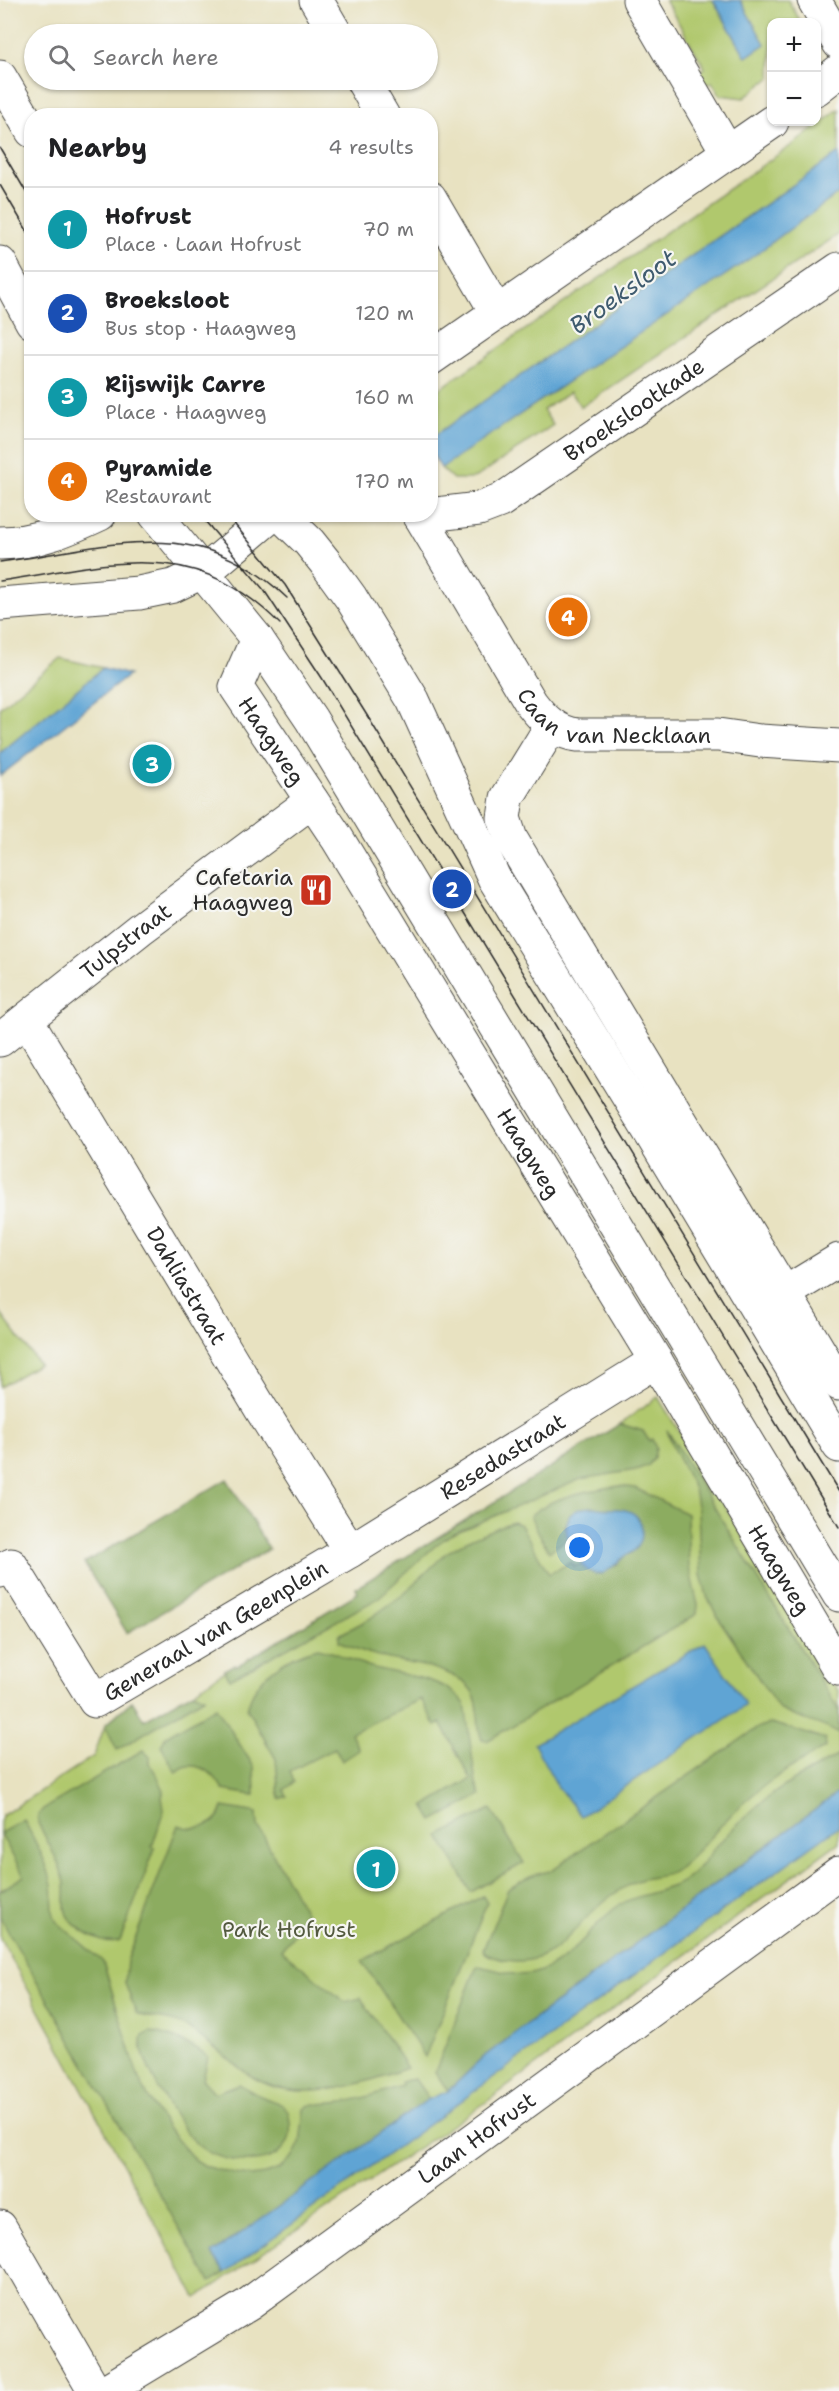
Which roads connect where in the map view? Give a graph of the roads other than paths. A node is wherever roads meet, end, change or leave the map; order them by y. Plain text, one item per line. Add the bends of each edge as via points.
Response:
1 (316, 0) edge
2 (639, 0) edge
3 (814, 0) edge
4 (330, 24) edge
5 (839, 43) edge
6 (839, 71) edge
7 (0, 77) edge
8 (821, 85) edge
9 (368, 90) edge
10 (378, 108) edge
11 (24, 118) edge
12 (767, 126) edge
13 (728, 153) junction
14 (438, 212) edge
15 (0, 263) edge
16 (839, 269) edge
17 (24, 307) edge
18 (497, 313) junction
19 (438, 354) edge
20 (438, 514) edge
21 (83, 522) edge
22 (161, 522) edge
23 (264, 522) edge
24 (288, 522) edge
25 (424, 522) edge
26 (0, 543) edge
27 (203, 573) junction
28 (0, 604) edge
29 (257, 639) junction
30 (552, 725) junction
31 (839, 746) edge
32 (312, 801) junction
33 (27, 1020) junction
34 (0, 1040) edge
35 (839, 1260) edge
36 (785, 1293) junction
37 (656, 1361) junction
38 (839, 1384) edge
39 (839, 1446) edge
40 (350, 1551) junction
41 (6, 1568) edge
42 (839, 1595) edge
43 (839, 1669) edge
44 (839, 1873) edge
45 (0, 2227) edge
46 (95, 2391) edge
47 (105, 2391) edge

1 - 4 street
2 - 13 street
3 - 5 street
6 - 8 street
7 - 11 street
9 - 10 street
12 - 13 street
13 - 18 street
14 - 18 street
15 - 17 street
16 - 20 street, Broekslootkade via 495,503
18 - 19 street
21 - 26 street via 63,531
22 - 27 street, Haagweg
23 - 27 street
24 - 39 street via 326,562 413,699 494,878
25 - 30 street, Caan van Necklaan via 522,688
27 - 28 street via 149,592
27 - 29 street, Haagweg
29 - 32 street, Haagweg via 236,687
29 - 42 street, Haagweg via 323,739
30 - 31 street, Caan van Necklaan via 578,735 718,735
30 - 36 street via 507,798 507,831
32 - 33 street, Tulpstraat via 140,929
32 - 37 street, Haagweg
33 - 34 street, Tulpstraat
33 - 40 street, Dahliastraat
35 - 36 street
36 - 38 street
37 - 40 street, Resedastraat
37 - 43 street, Haagweg
40 - 41 street, Generaal van Geenplein via 95,1701
44 - 47 street, Laan Hofrust via 249,2304
45 - 46 street

